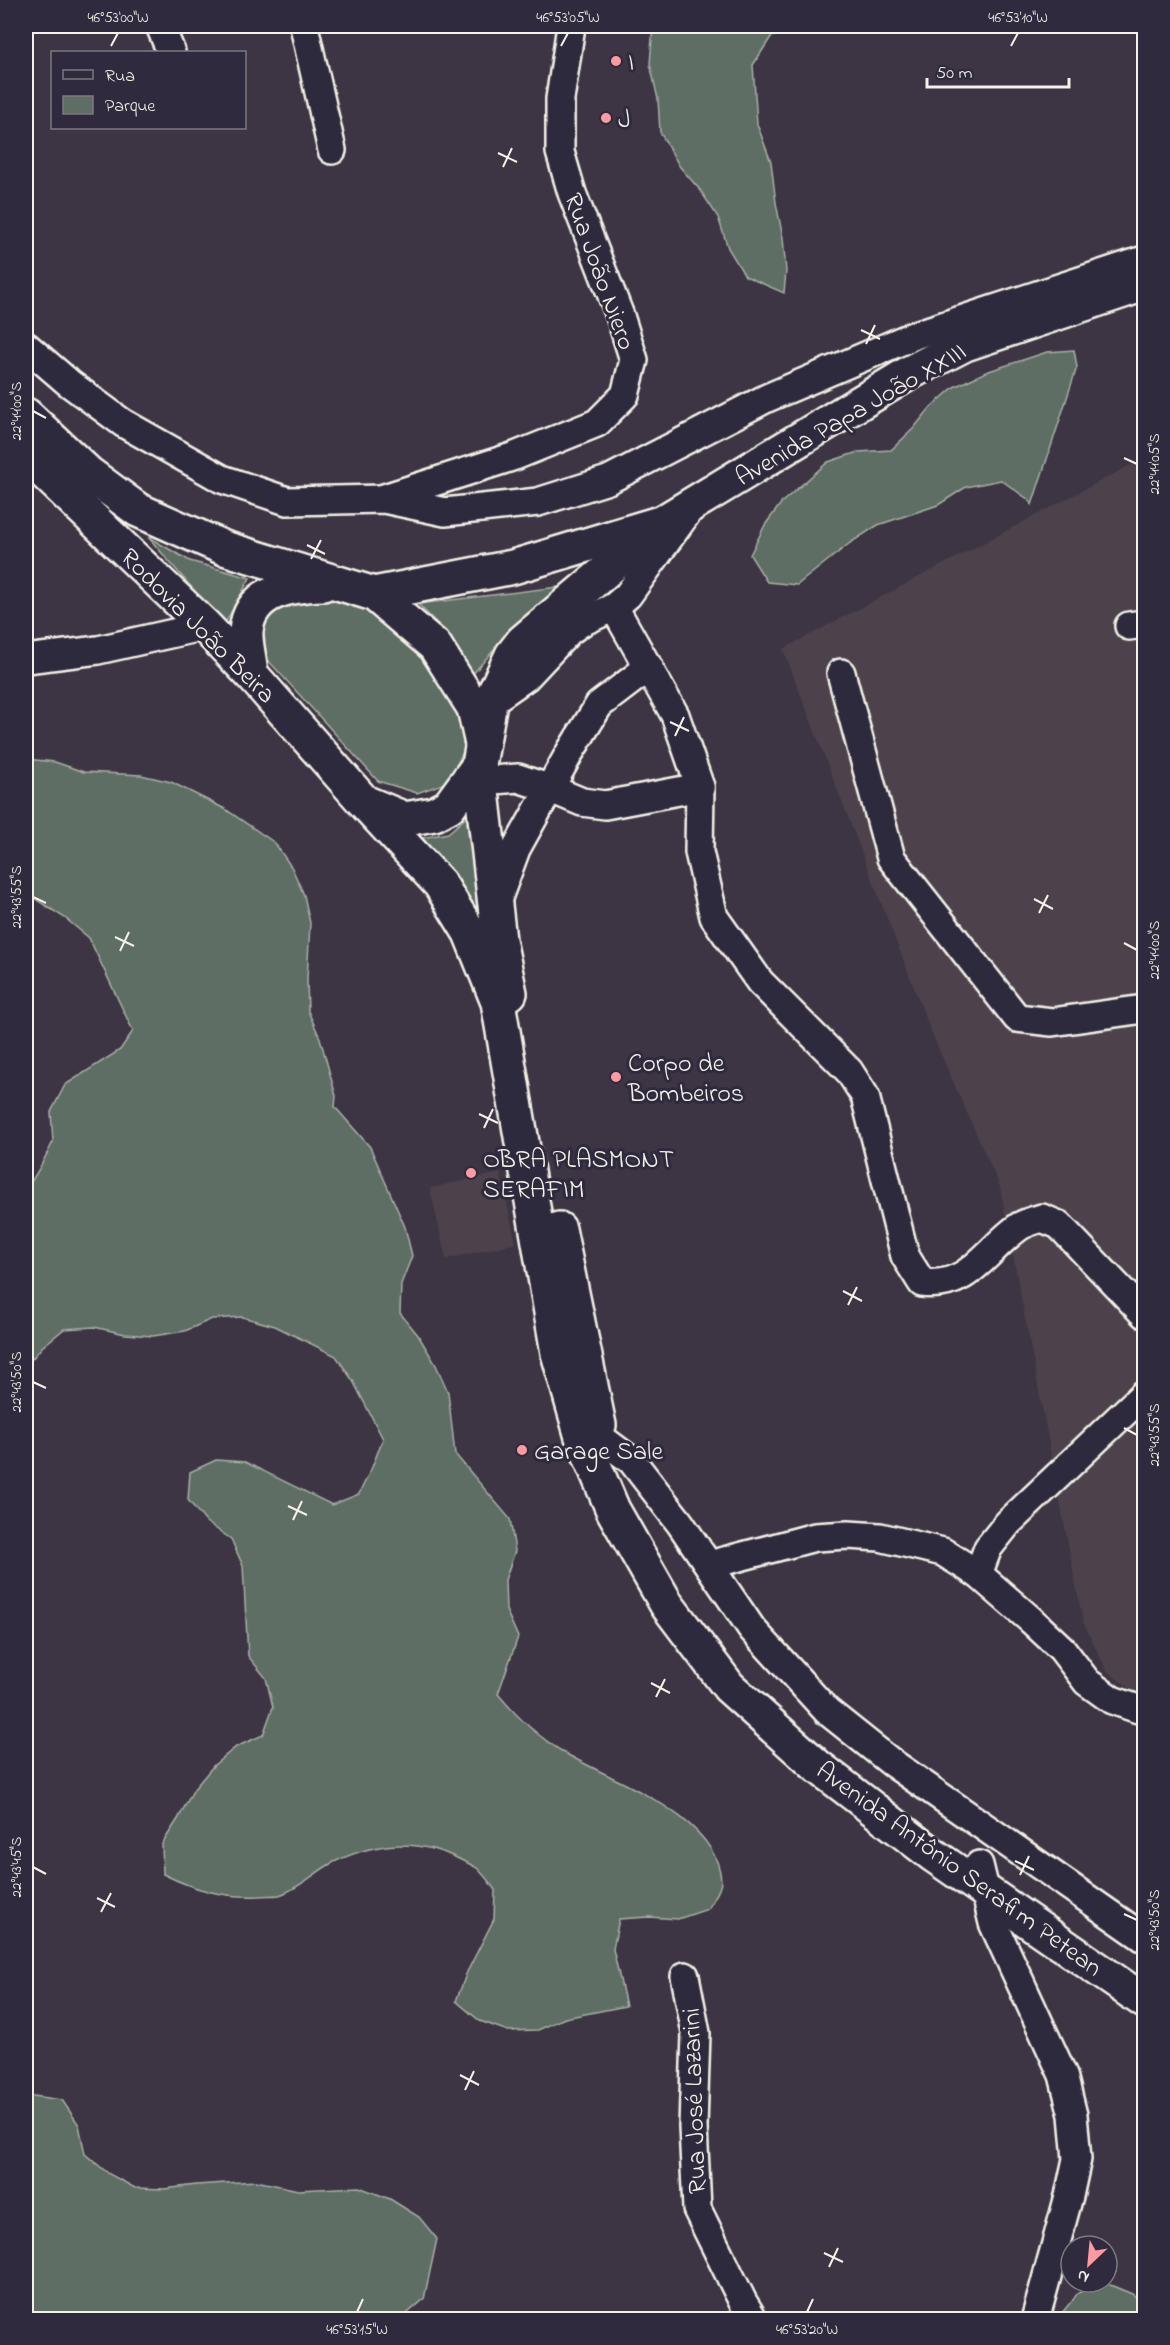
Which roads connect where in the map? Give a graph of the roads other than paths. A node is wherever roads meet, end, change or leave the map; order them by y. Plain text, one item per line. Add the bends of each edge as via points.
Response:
1 (160, 26) edge
2 (304, 26) edge
3 (571, 26) edge
4 (171, 51) edge
5 (332, 150) dead end
6 (1144, 260) edge
7 (1144, 284) edge
8 (26, 346) edge
9 (26, 415) edge
10 (26, 455) edge
11 (384, 499) junction
12 (692, 506) junction
13 (663, 522) junction
14 (340, 584) junction
15 (374, 594) junction
16 (614, 607) junction
17 (205, 626) junction
18 (26, 659) edge
19 (649, 667) junction
20 (841, 673) dead end
21 (251, 674) junction
22 (490, 702) junction
23 (481, 763) junction
24 (700, 787) junction
25 (550, 789) junction
26 (364, 802) junction
27 (495, 907) junction
28 (500, 940) joint
29 (1144, 1009) edge
30 (1144, 1314) edge
31 (1144, 1394) edge
32 (602, 1438) junction
33 (709, 1566) junction
34 (978, 1574) junction
35 (1141, 1708) edge
36 (981, 1877) junction
37 (1028, 1921) junction
38 (1144, 1938) edge
39 (1010, 1959) junction
40 (686, 1976) dead end
41 (1144, 1978) edge
42 (1144, 2001) edge
43 (754, 2319) edge
44 (1035, 2319) edge

1 - 4 street
2 - 5 street
3 - 11 street, Rua João Niero via 560,99 561,152 572,193 634,360 625,395 597,423 515,456
6 - 11 street via 915,335 767,398 608,480 537,502 445,512
7 - 12 main road, Avenida Papa João XXIII via 965,344
8 - 11 street via 123,423 222,479 288,501
9 - 14 main road, Rodovia João Beira via 88,473 138,510 224,548
10 - 17 main road, Rodovia João Beira
12 - 13 main road, Avenida Papa João XXIII
12 - 16 street via 628,595
13 - 15 main road, Avenida Papa João XXIII via 513,567
13 - 22 main road, Avenida Papa João XXIII via 522,641
14 - 15 main road, Rodovia João Beira
14 - 21 main road via 295,585 268,594 252,612 246,631
15 - 23 main road, Rodovia João Beira via 435,646 474,708
16 - 19 street
16 - 22 street via 568,631 526,677
17 - 18 street via 98,650
17 - 21 main road, Rodovia João Beira
19 - 24 street via 675,715
19 - 25 street via 599,705
20 - 29 street via 891,858 1017,1018 1052,1022
21 - 26 main road, Rodovia João Beira
22 - 23 main road, Avenida Papa João XXIII
23 - 25 street
23 - 26 main road via 449,806 434,814 405,819
23 - 27 main road, Rodovia João Beira
24 - 25 street via 604,805 582,802
24 - 30 street via 699,852 714,917 760,982 849,1071 865,1096 905,1257 922,1283 938,1285 963,1276 1020,1227 1042,1218 1059,1225
25 - 27 street via 516,849
26 - 36 main road, Avenida Antônio Serafim Petean via 440,884 470,933 498,1002 558,1353 582,1437 613,1510 668,1605 729,1687 873,1811 933,1856
27 - 28 main road, Rodovia João Beira
28 - 32 main road, Avenida Antônio Serafim Petean
31 - 34 street via 1008,1523 988,1548
32 - 33 street, Avenida Antônio Serafim Petean via 632,1461
32 - 36 main road, Avenida Antônio Serafim Petean via 656,1550 742,1669 809,1739
33 - 34 street via 815,1537 848,1534 880,1537 943,1552
33 - 38 street, Avenida Antônio Serafim Petean via 752,1629 827,1712 891,1762
34 - 35 street via 1062,1649 1087,1682 1112,1700
36 - 37 main road, Avenida Antônio Serafim Petean
36 - 39 street via 993,1923
36 - 41 main road, Avenida Antônio Serafim Petean
37 - 39 street via 1014,1931
37 - 42 main road, Avenida Antônio Serafim Petean
39 - 44 street via 1063,2075 1073,2115 1077,2159
40 - 43 street, Rua José Lazarini via 696,2033 693,2127 697,2209

